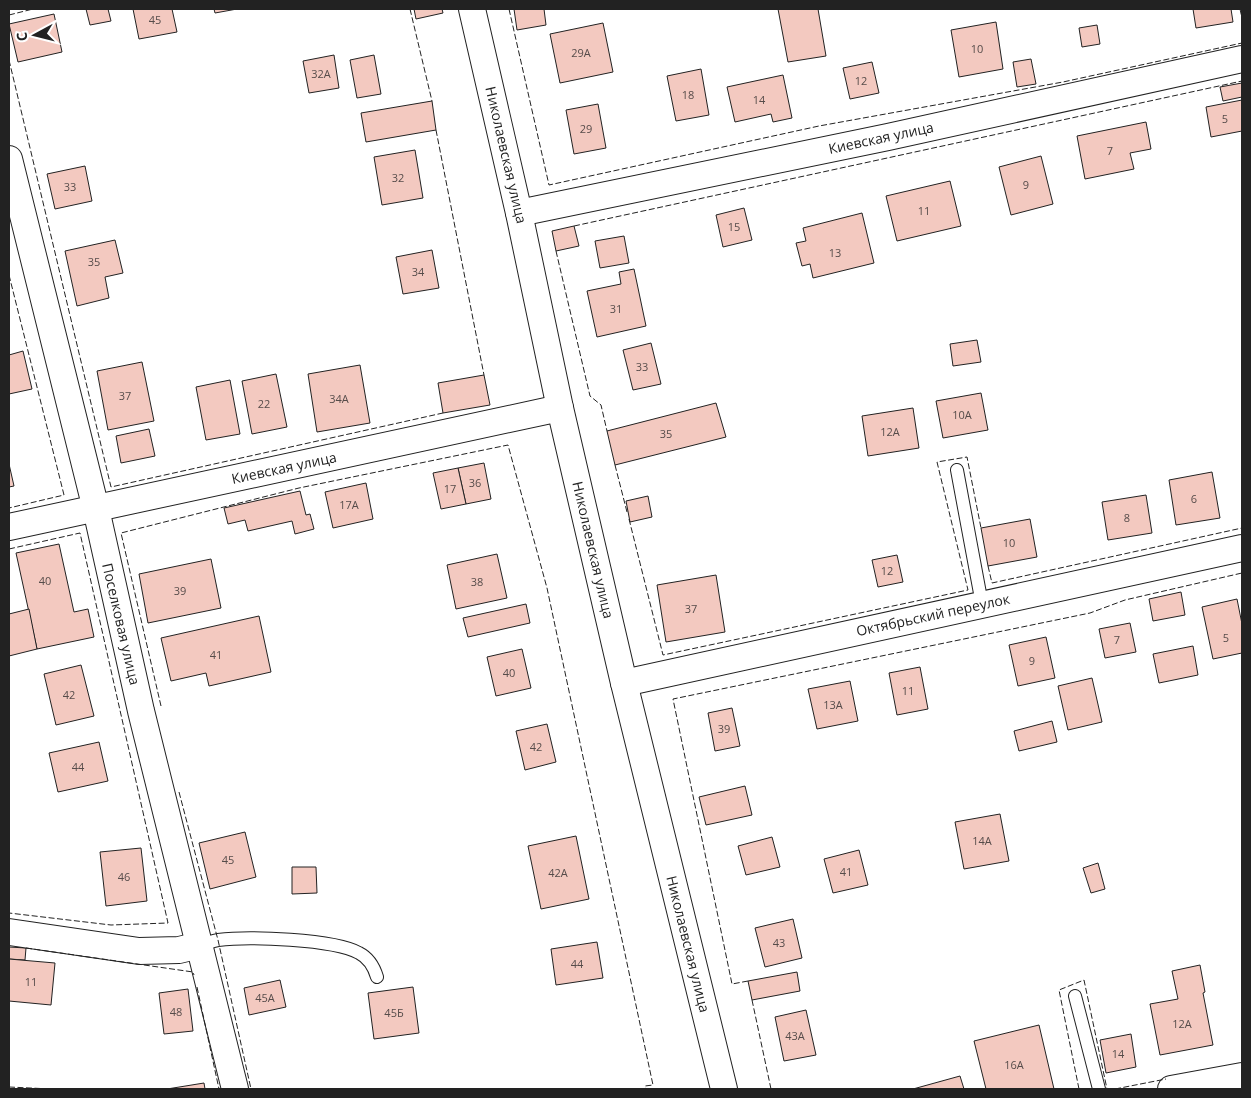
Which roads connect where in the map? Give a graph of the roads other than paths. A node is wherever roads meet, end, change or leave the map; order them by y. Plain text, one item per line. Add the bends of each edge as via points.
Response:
1 (472, 9) edge
2 (1242, 59) edge
3 (9, 159) edge
4 (520, 214) junction
5 (560, 408) junction
6 (957, 470) dead end
7 (96, 509) junction
8 (9, 527) edge
9 (1242, 548) edge
10 (982, 604) junction
11 (624, 682) junction
12 (9, 932) edge
13 (200, 945) junction
14 (377, 977) dead end
15 (1075, 996) dead end
16 (1242, 1076) edge
17 (235, 1089) edge
18 (724, 1089) edge
19 (1100, 1089) edge
20 (1171, 1089) edge

1 - 4 street, Николаевская улица
2 - 4 street, Киевская улица
3 - 7 street, Поселковая улица
4 - 5 street, Николаевская улица
5 - 7 street, Киевская улица
5 - 11 street, Николаевская улица
6 - 10 lane
7 - 8 street, Киевская улица
7 - 13 street, Поселковая улица via 140,711
9 - 10 street, Октябрьский переулок
10 - 11 street, Октябрьский переулок
11 - 18 street, Николаевская улица
12 - 13 street via 139,951 180,950
13 - 14 lane via 218,940 286,939 337,946 359,952 370,961
13 - 17 street, Поселковая улица
15 - 19 lane
16 - 20 street

